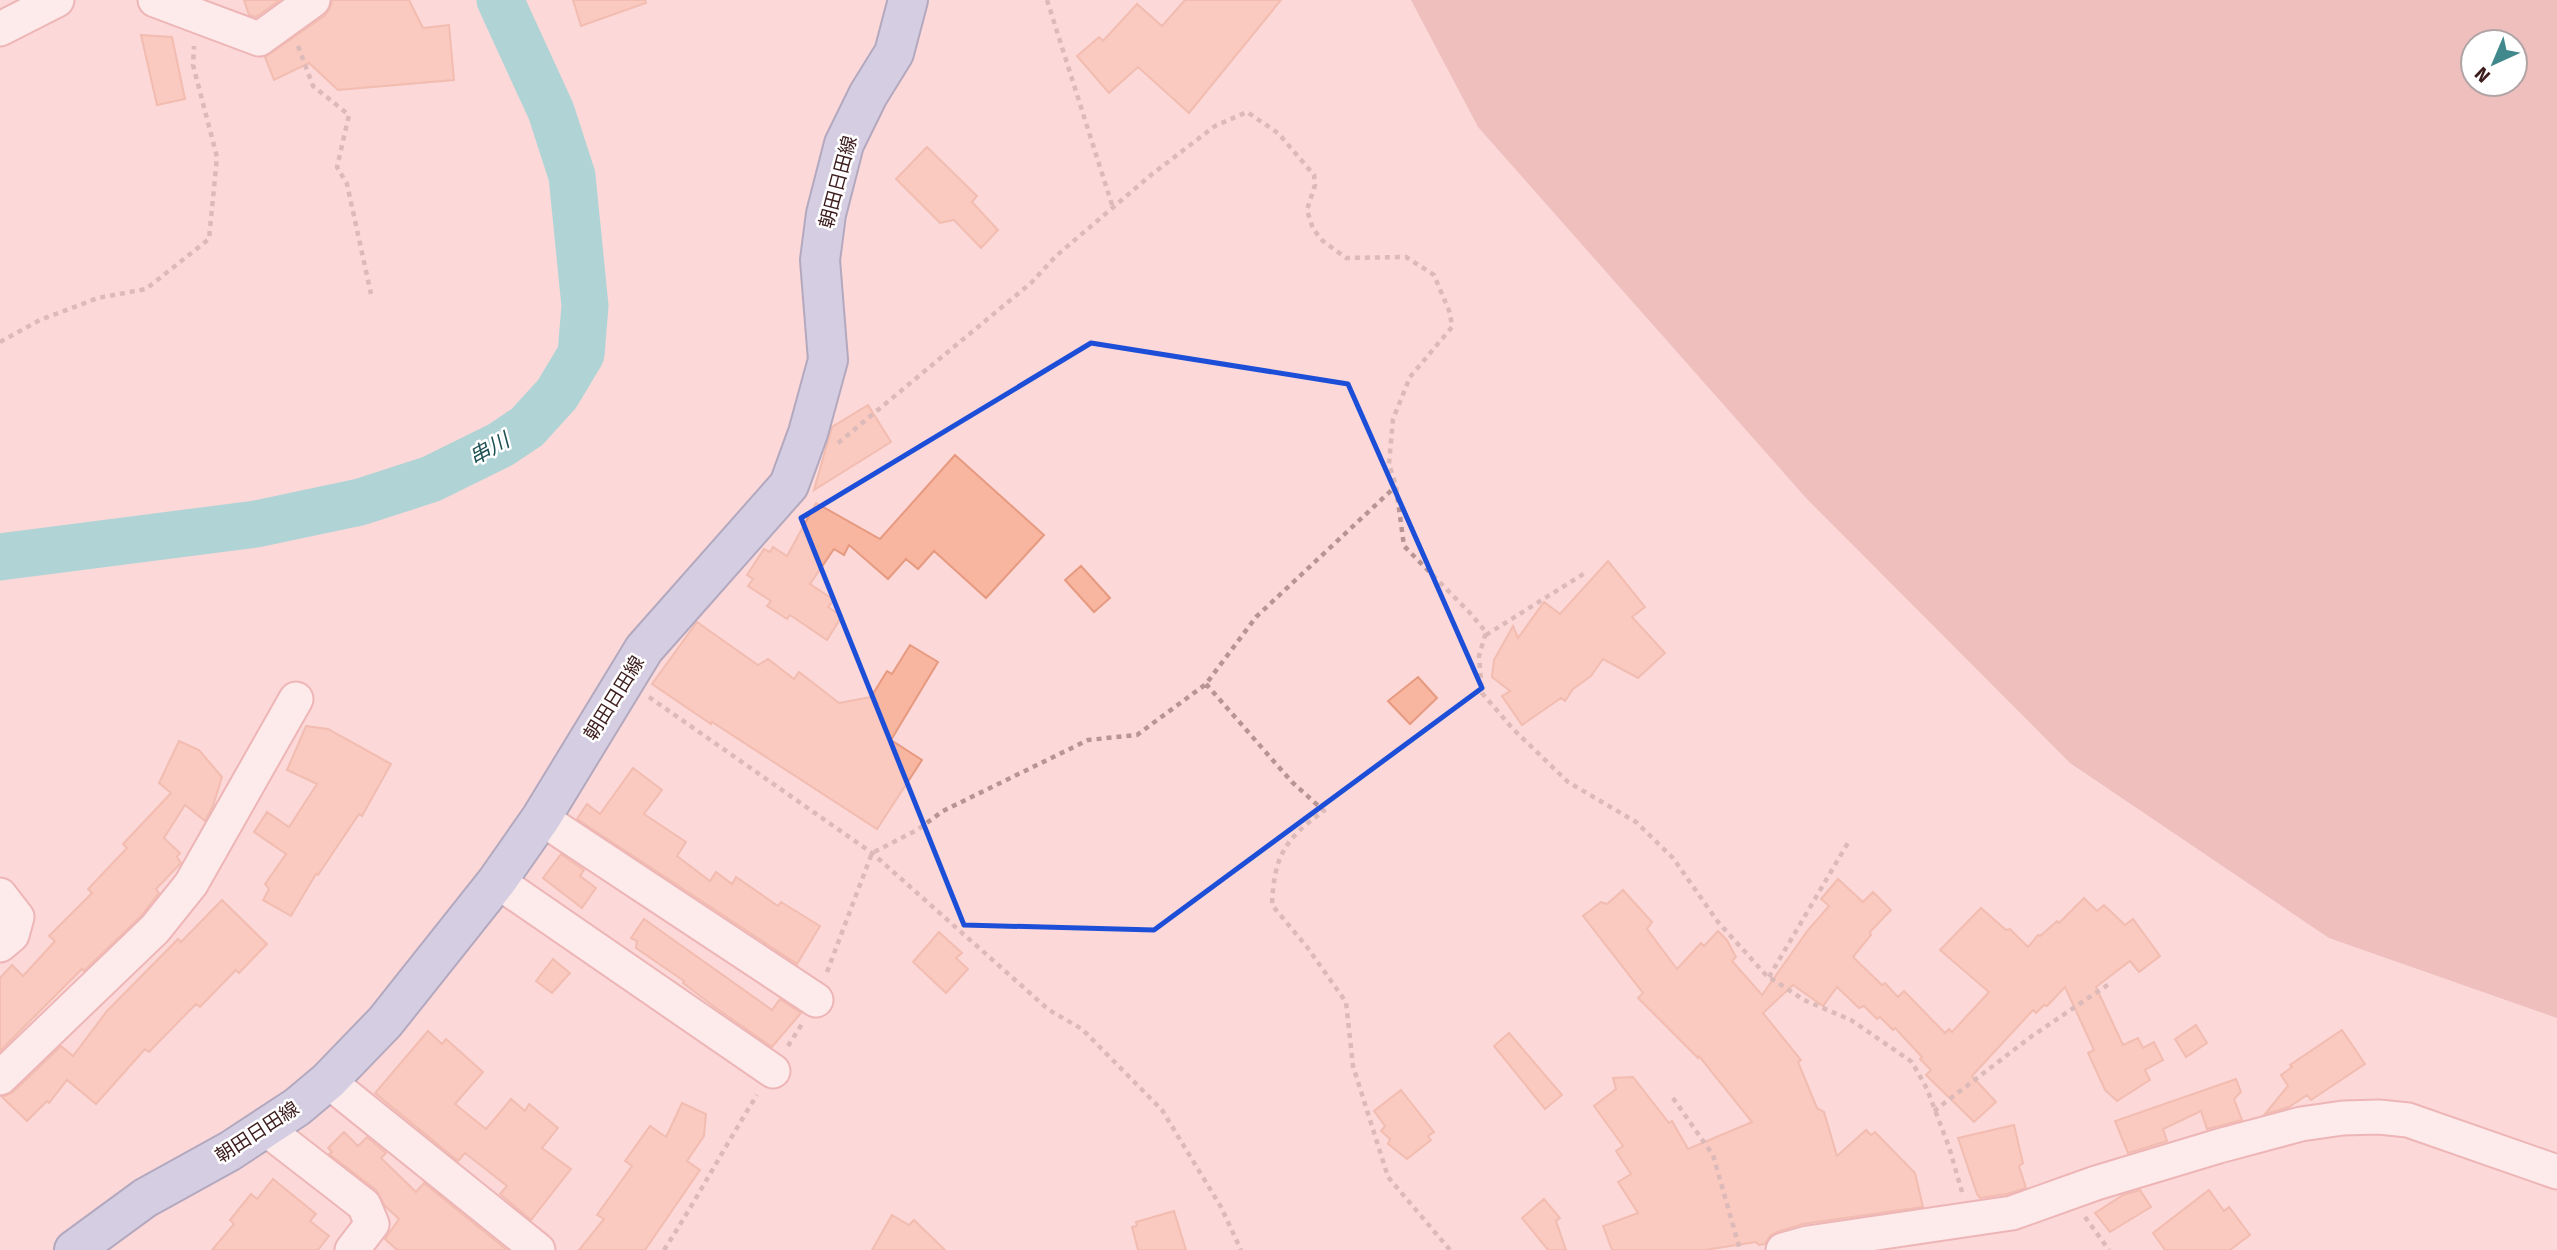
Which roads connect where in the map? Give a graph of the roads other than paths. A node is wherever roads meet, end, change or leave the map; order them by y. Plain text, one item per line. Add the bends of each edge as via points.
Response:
1 (12, 0) edge
2 (57, 0) edge
3 (155, 0) edge
4 (908, 0) edge
5 (301, 9) edge
6 (0, 29) edge
7 (296, 699) dead end
8 (541, 818) junction
9 (497, 881) junction
10 (0, 895) edge
11 (0, 945) edge
12 (816, 1000) dead end
13 (773, 1071) dead end
14 (0, 1078) edge
15 (328, 1081) junction
16 (266, 1129) junction
17 (2557, 1172) edge
18 (74, 1250) edge
19 (352, 1250) edge
20 (538, 1250) edge
21 (1783, 1250) edge

1 - 6 street
2 - 6 street
3 - 5 street via 259,39
4 - 8 main road, 朝田日田線 via 894,53 844,144 826,214 820,260 828,360 789,485 644,649
7 - 14 street via 191,884 155,929
8 - 9 main road, 朝田日田線
8 - 12 street
9 - 13 street
9 - 15 main road, 朝田日田線 via 385,1021
10 - 11 street via 17,917 12,935
15 - 16 main road, 朝田日田線
15 - 20 street
16 - 18 main road, 朝田日田線 via 145,1198
16 - 19 street via 364,1205 372,1224
17 - 21 street via 2408,1120 2343,1118 2219,1146 2012,1213

